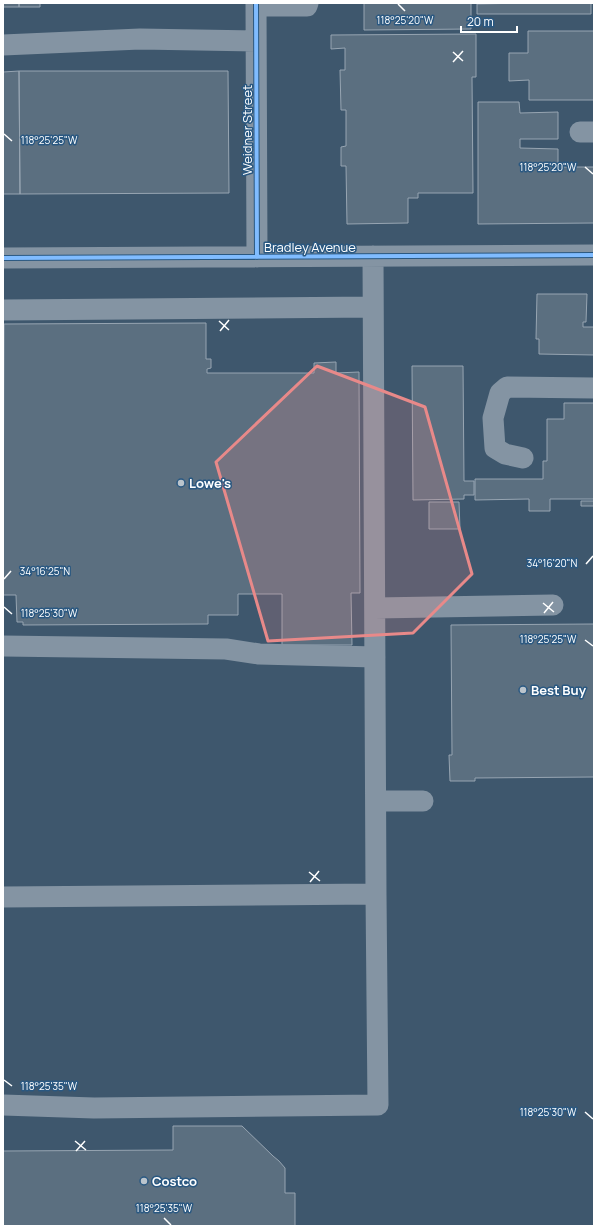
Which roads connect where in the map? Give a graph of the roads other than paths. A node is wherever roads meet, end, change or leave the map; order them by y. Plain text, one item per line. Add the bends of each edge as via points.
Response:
1 (308, 3) edge
2 (256, 5) edge
3 (256, 42) junction
4 (3, 45) edge
5 (373, 256) junction
6 (594, 256) edge
7 (257, 257) junction
8 (3, 258) edge
9 (373, 307) junction
10 (3, 310) edge
11 (594, 388) edge
12 (523, 458) dead end
13 (553, 604) dead end
14 (375, 608) junction
15 (3, 646) edge
16 (375, 657) junction
17 (376, 801) junction
18 (423, 801) dead end
19 (376, 894) junction
20 (3, 897) edge
21 (3, 1105) edge

1 - 2 street via 308,6
2 - 3 street, Weidner Street
3 - 4 street via 140,39
3 - 7 street, Weidner Street
5 - 6 street, Bradley Avenue
5 - 7 street, Bradley Avenue
5 - 9 street
7 - 8 street, Bradley Avenue
9 - 10 street
9 - 14 street
11 - 12 street via 507,387 500,393 493,418 495,448 505,454
13 - 14 street
14 - 16 street
15 - 16 street via 226,649 259,654
16 - 17 street
17 - 18 street
17 - 19 street
19 - 20 street
19 - 21 street via 378,1105 94,1108

